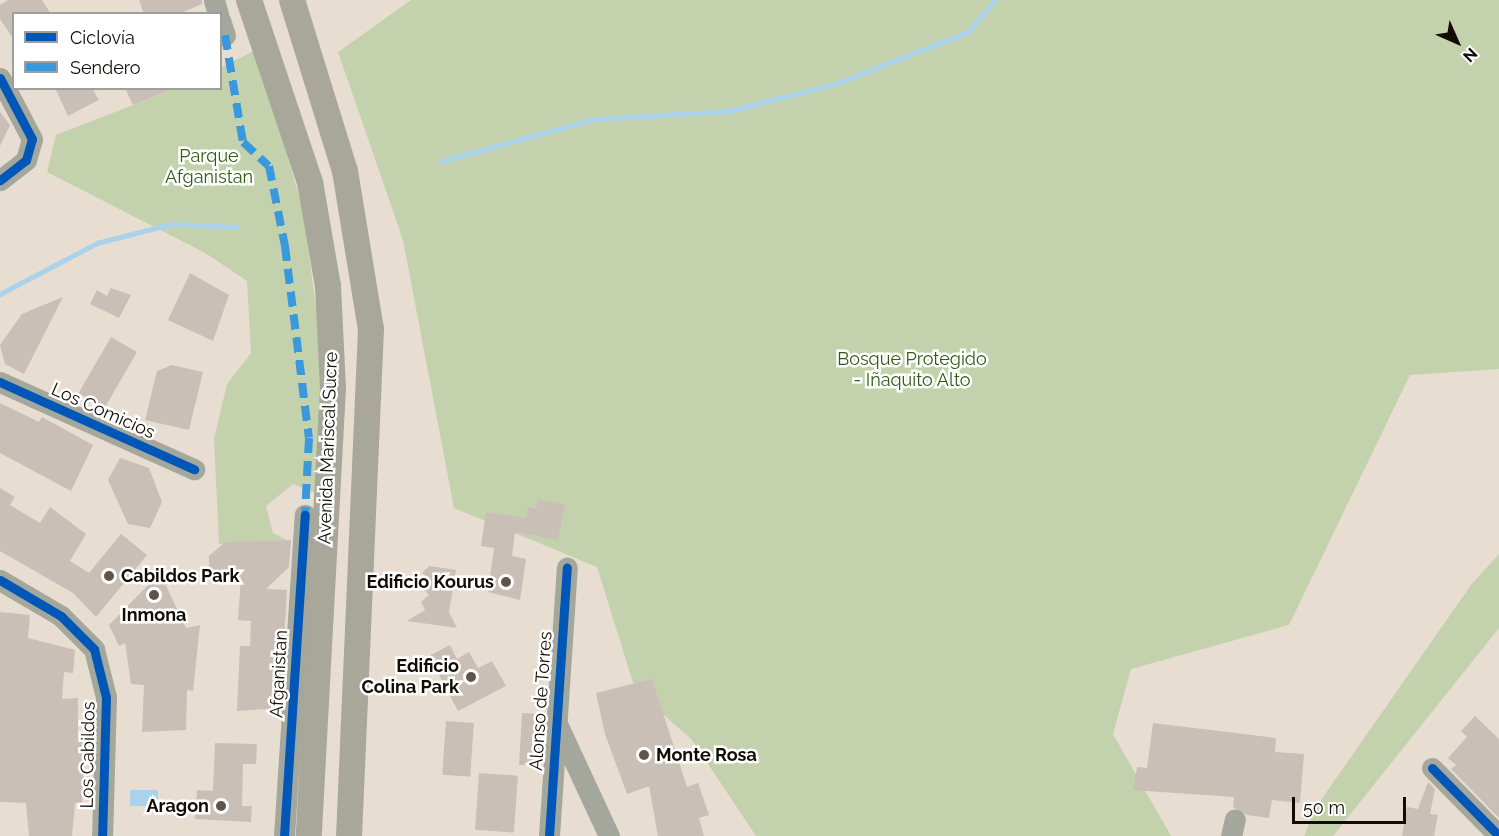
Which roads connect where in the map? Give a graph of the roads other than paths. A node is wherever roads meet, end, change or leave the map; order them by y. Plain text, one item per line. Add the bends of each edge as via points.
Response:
1 (249, 0) edge
2 (292, 0) edge
3 (0, 78) edge
4 (0, 180) edge
5 (0, 382) edge
6 (194, 469) dead end
7 (305, 515) dead end
8 (567, 568) dead end
9 (0, 580) edge
10 (556, 722) junction
11 (1432, 768) dead end
12 (102, 836) edge
13 (284, 836) edge
14 (309, 836) edge
15 (349, 836) edge
16 (549, 836) edge
17 (609, 836) edge
18 (1499, 836) edge

1 - 14 main road, Avenida Mariscal Sucre via 310,182 328,286 333,388
2 - 15 main road via 345,171 371,329
3 - 4 street via 32,139 26,160
5 - 6 street, Los Comicios
7 - 13 street, Afganistan
8 - 10 street, Alonso de Torres
9 - 12 street, Los Cabildos via 61,616 94,649 106,697
10 - 16 street, Alonso de Torres
10 - 17 street
11 - 18 street

